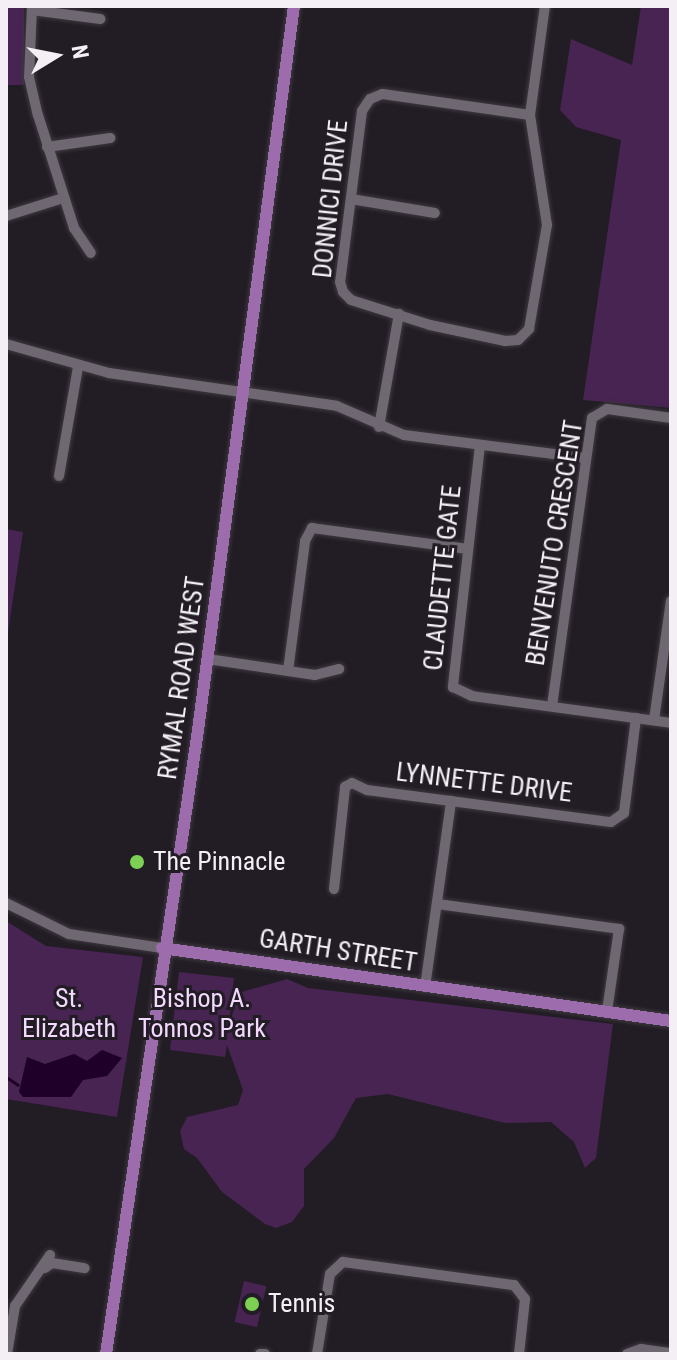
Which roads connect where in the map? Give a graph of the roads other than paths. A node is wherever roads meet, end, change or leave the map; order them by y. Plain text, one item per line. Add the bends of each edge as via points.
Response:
1 (294, 6) edge
2 (545, 6) edge
3 (32, 8) edge
4 (100, 19) dead end
5 (530, 115) junction
6 (110, 138) dead end
7 (47, 147) junction
8 (63, 198) junction
9 (351, 199) junction
10 (435, 213) dead end
11 (6, 216) edge
12 (91, 253) dead end
13 (399, 314) junction
14 (6, 344) edge
15 (78, 367) junction
16 (243, 393) junction
17 (671, 418) edge
18 (379, 427) junction
19 (480, 445) junction
20 (586, 458) junction
21 (59, 476) dead end
22 (467, 549) junction
23 (671, 601) edge
24 (208, 659) junction
25 (339, 669) dead end
26 (288, 671) junction
27 (552, 706) junction
28 (636, 718) junction
29 (654, 720) junction
30 (671, 723) edge
31 (451, 801) junction
32 (334, 889) dead end
33 (6, 903) edge
34 (437, 904) junction
35 (162, 948) junction
36 (425, 987) junction
37 (607, 1011) junction
38 (671, 1021) edge
39 (50, 1255) dead end
40 (85, 1268) dead end
41 (44, 1270) junction
42 (6, 1297) edge
43 (17, 1305) junction
44 (671, 1353) edge
45 (7, 1354) edge
46 (106, 1354) edge
47 (317, 1354) edge
48 (519, 1354) edge
49 (627, 1354) edge

1 - 16 main road, RYMAL ROAD WEST
2 - 5 street, DONNICI DRIVE
3 - 4 street
3 - 7 street via 29,77
5 - 9 street, DONNICI DRIVE via 376,95 362,111
5 - 13 street, DONNICI DRIVE via 547,225 529,329 518,340 505,341
6 - 7 street
7 - 8 street
8 - 11 street
8 - 12 street
9 - 10 street
9 - 13 street, DONNICI DRIVE via 343,292 351,300
13 - 18 street
14 - 15 street
15 - 16 street
15 - 21 street
16 - 18 street via 337,406
16 - 24 main road, RYMAL ROAD WEST
17 - 20 street, BENVENUTO CRESCENT via 599,411 592,418
18 - 19 street
19 - 20 street
19 - 22 street, CLAUDETTE GATE
20 - 27 street, BENVENUTO CRESCENT
22 - 26 street via 312,528 305,541
22 - 27 street, CLAUDETTE GATE via 453,687 472,696
23 - 29 street
24 - 26 street
24 - 35 main road, RYMAL ROAD WEST
25 - 26 street via 315,675
27 - 28 street, CLAUDETTE GATE
28 - 29 street, CLAUDETTE GATE
28 - 31 street, LYNNETTE DRIVE via 620,819
29 - 30 street, CLAUDETTE GATE
31 - 32 street, LYNNETTE DRIVE via 367,790 352,783 345,787
31 - 34 street
33 - 35 street, GARTH STREET via 69,934
34 - 36 street
34 - 37 street via 619,929
35 - 36 main road, GARTH STREET
35 - 46 main road, RYMAL ROAD WEST
36 - 37 main road, GARTH STREET
37 - 38 main road, GARTH STREET
39 - 41 street
40 - 41 street via 52,1263
41 - 43 street
42 - 43 street
43 - 45 street
44 - 49 street via 641,1349
47 - 48 street via 330,1274 339,1263 519,1288 525,1305

